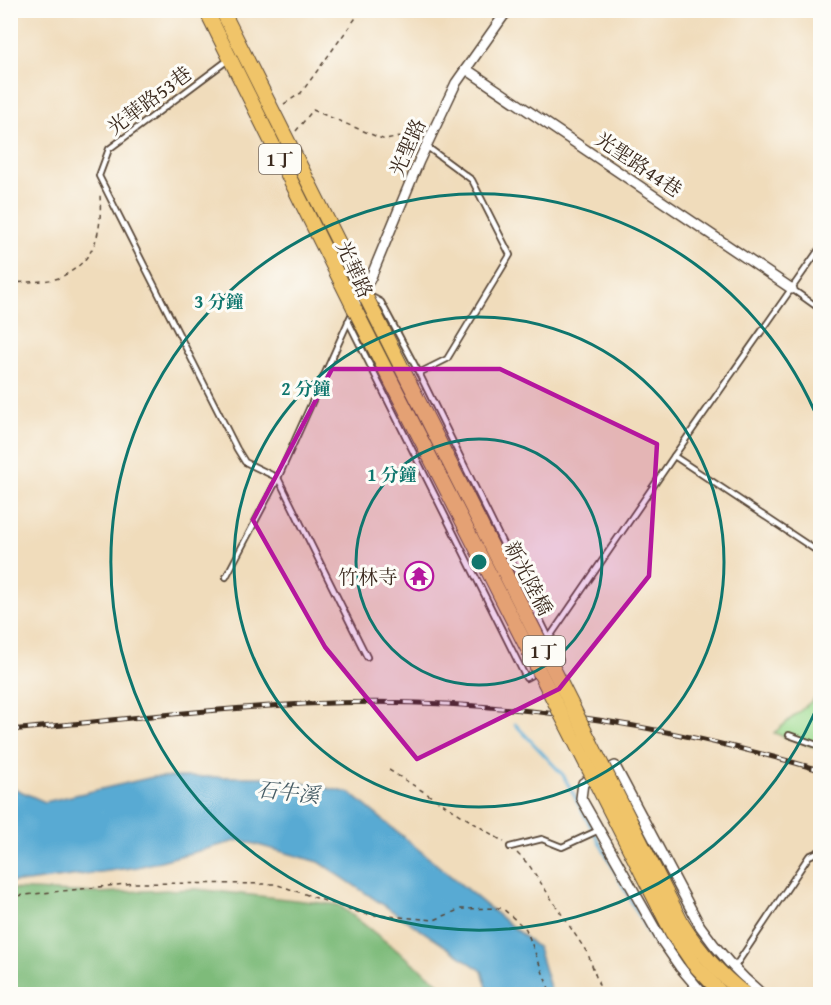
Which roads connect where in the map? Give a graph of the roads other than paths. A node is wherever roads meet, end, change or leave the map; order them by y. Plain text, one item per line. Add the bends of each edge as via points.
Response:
1 (206, 10) edge
2 (222, 10) edge
3 (510, 10) edge
4 (231, 58) junction
5 (466, 69) junction
6 (259, 84) junction
7 (246, 91) junction
8 (427, 143) junction
9 (820, 248) edge
10 (792, 289) junction
11 (364, 293) junction
12 (820, 309) edge
13 (351, 315) junction
14 (419, 373) junction
15 (674, 456) junction
16 (279, 478) junction
17 (820, 553) edge
18 (226, 577) dead end
19 (549, 638) junction
20 (367, 657) dead end
21 (789, 735) dead end
22 (820, 746) edge
23 (599, 830) junction
24 (510, 846) road end
25 (820, 851) edge
26 (734, 968) junction
27 (703, 994) edge
28 (723, 994) edge
29 (745, 994) edge
30 (762, 994) edge

1 - 4 main road, 光華路 / 1丁
2 - 6 main road, 光華路 / 1丁
3 - 5 street, 光聖路
4 - 7 main road, 光華路 / 1丁
4 - 16 lane, 光華路53巷 via 109,149 99,176 245,462
5 - 8 street, 光聖路
5 - 10 street, 光聖路44巷
6 - 7 main road
6 - 11 main road, 光華路 / 1丁
7 - 13 main road, 光華路 / 1丁
8 - 11 street, 光聖路
8 - 14 lane via 472,180 510,255 447,360
9 - 10 lane
10 - 12 lane
10 - 15 lane
11 - 13 street, 光聖路
11 - 14 lane via 381,302
11 - 29 main road, 新光陸橋 / 1丁, bridge via 682,924 714,967
13 - 16 lane, 光華路
13 - 19 lane via 526,678 560,660
13 - 28 main road, 新光陸橋 / 1丁, bridge via 672,932 693,963
14 - 19 lane
15 - 17 lane
15 - 19 lane
16 - 18 lane, 光華路
16 - 20 lane
21 - 22 lane
23 - 24 lane via 562,847 542,839
23 - 26 street via 581,798 583,783 615,766 700,926
23 - 27 street via 662,941
25 - 26 lane via 809,856
26 - 30 street

